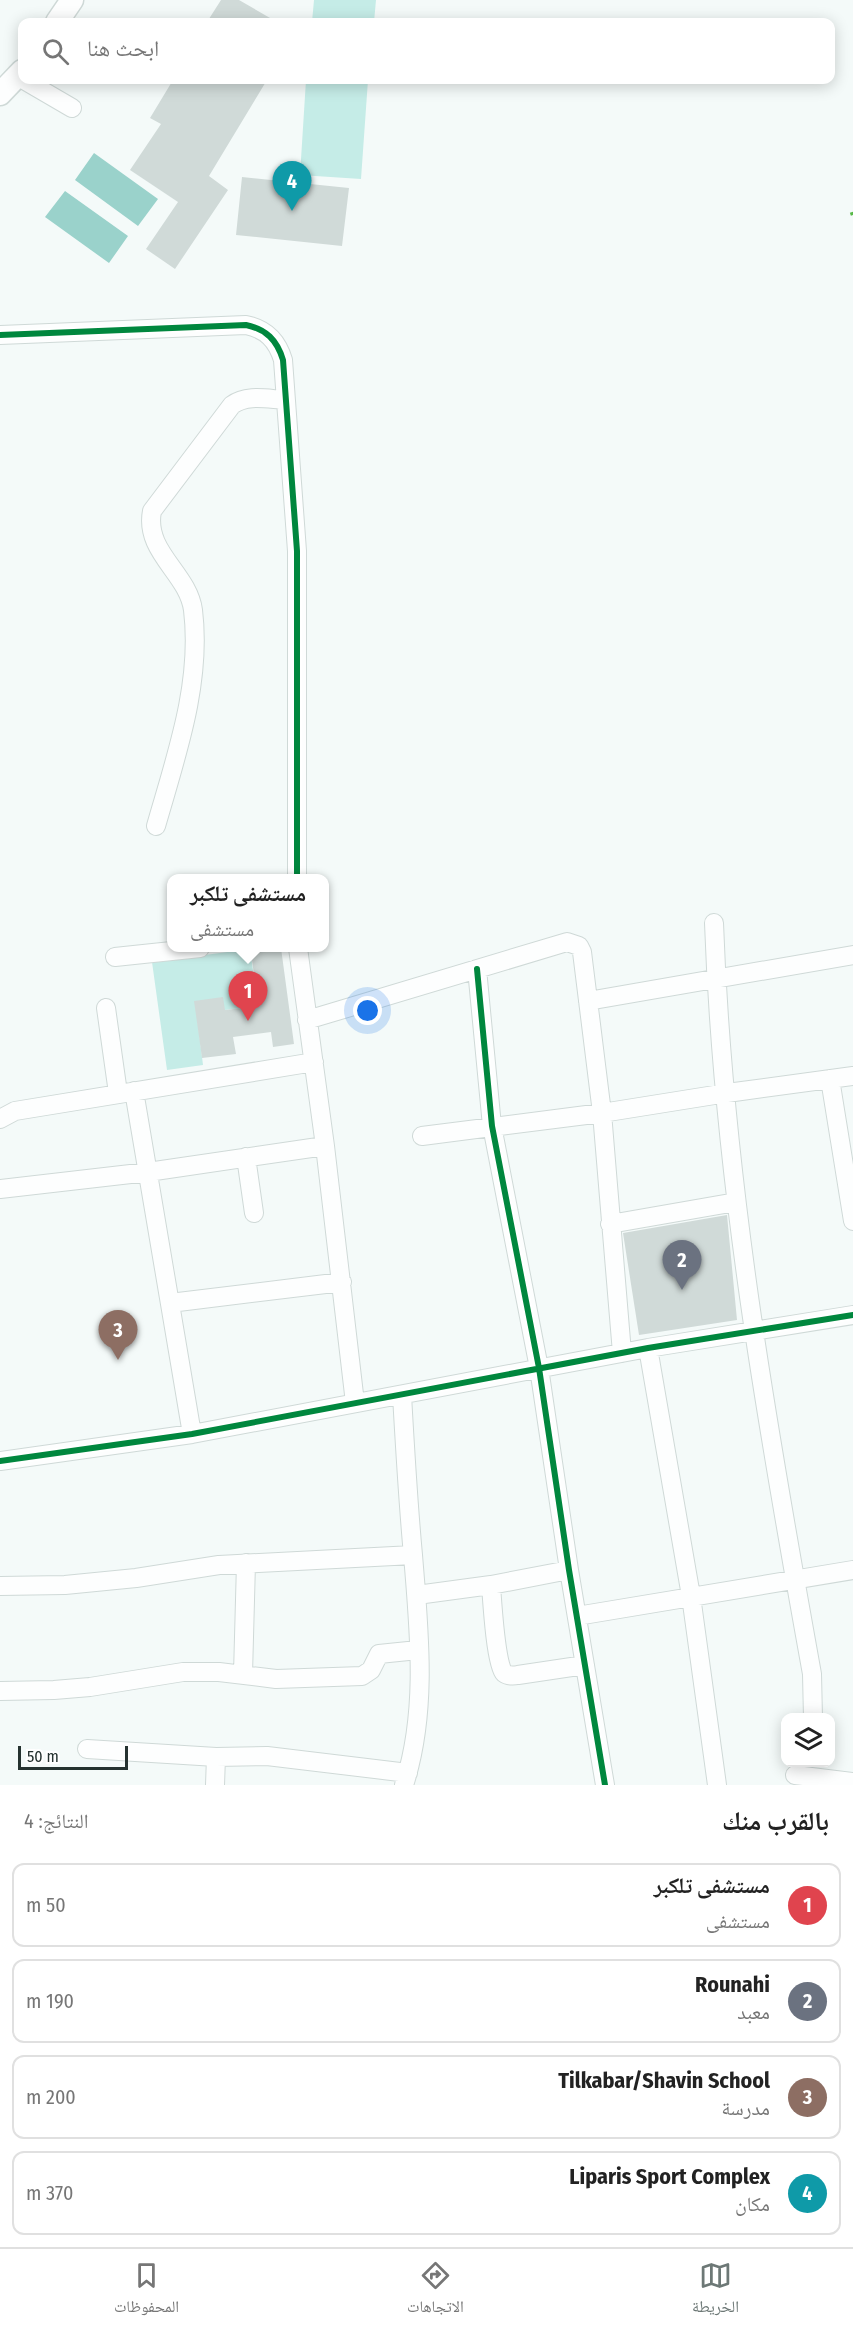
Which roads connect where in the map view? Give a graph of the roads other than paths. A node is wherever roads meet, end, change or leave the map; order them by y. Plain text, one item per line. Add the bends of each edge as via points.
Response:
1 (72, 0) edge
2 (60, 18) edge
3 (16, 81) edge
4 (22, 84) edge
5 (72, 108) dead end
6 (0, 110) edge
7 (0, 335) edge
8 (285, 400) junction
9 (156, 826) dead end
10 (297, 874) edge
11 (714, 923) dead end
12 (167, 951) edge
13 (298, 952) edge
14 (853, 955) edge
15 (115, 957) dead end
16 (477, 969) junction
17 (716, 978) junction
18 (588, 1001) junction
19 (106, 1008) dead end
20 (307, 1020) junction
21 (314, 1062) junction
22 (853, 1076) edge
23 (830, 1079) junction
24 (126, 1092) junction
25 (726, 1093) junction
26 (602, 1113) junction
27 (0, 1119) edge
28 (492, 1126) junction
29 (422, 1136) dead end
30 (325, 1146) junction
31 (246, 1156) junction
32 (148, 1172) junction
33 (0, 1189) edge
34 (736, 1202) junction
35 (852, 1211) edge
36 (254, 1213) dead end
37 (610, 1224) junction
38 (342, 1282) junction
39 (170, 1303) junction
40 (853, 1316) edge
41 (753, 1331) junction
42 (648, 1348) junction
43 (622, 1353) junction
44 (539, 1368) junction
45 (402, 1395) junction
46 (355, 1403) junction
47 (192, 1434) junction
48 (0, 1461) edge
49 (413, 1555) junction
50 (246, 1563) junction
51 (569, 1570) junction
52 (853, 1570) edge
53 (796, 1579) junction
54 (491, 1585) junction
55 (0, 1586) edge
56 (417, 1595) junction
57 (691, 1596) junction
58 (578, 1616) junction
59 (418, 1650) junction
60 (585, 1665) junction
61 (243, 1674) junction
62 (0, 1691) edge
63 (813, 1713) edge
64 (87, 1749) dead end
65 (216, 1757) junction
66 (795, 1774) edge
67 (406, 1779) edge
68 (853, 1782) edge
69 (215, 1785) edge
70 (605, 1785) edge
71 (717, 1785) edge

1 - 2 main road
3 - 6 street
4 - 5 street
7 - 8 street via 255,327 270,336 280,351
8 - 9 street via 248,398 232,405 152,511 150,520 156,546 191,600 194,633 192,687
8 - 10 street via 297,551
11 - 17 street
12 - 15 street
13 - 20 street
14 - 17 street
16 - 18 street via 572,942 582,952
16 - 20 street
16 - 28 street
17 - 18 street
17 - 25 street
18 - 26 street
19 - 24 street
20 - 21 street
21 - 24 street
21 - 30 street
22 - 23 street
23 - 25 street
23 - 35 street
24 - 27 street via 15,1111
24 - 32 street
25 - 26 street
25 - 34 street
26 - 28 street
26 - 37 street
28 - 29 street
28 - 44 street
30 - 31 street
30 - 38 street
31 - 32 street
31 - 36 street
32 - 33 street
32 - 39 street
34 - 37 street
34 - 41 street
37 - 43 street
38 - 39 street
38 - 46 street
39 - 47 street
40 - 41 street
41 - 42 street
41 - 53 street
42 - 43 street
42 - 57 street
43 - 44 street
44 - 45 street
44 - 51 street
45 - 46 street
45 - 49 street
46 - 47 street
47 - 48 street
49 - 50 street
49 - 56 street
50 - 55 street via 77,1584
50 - 61 street
51 - 54 street
51 - 58 street
52 - 53 street
53 - 57 street
53 - 63 street via 812,1674
54 - 56 street
54 - 60 street via 499,1661 504,1673 518,1676
56 - 59 street
57 - 58 street
57 - 71 street
58 - 60 street
59 - 61 street via 382,1652 369,1673 362,1676 276,1679
59 - 67 street via 420,1686
60 - 70 street
61 - 62 street via 183,1672 90,1687
64 - 65 street
65 - 67 street via 267,1756
65 - 69 street
66 - 68 street

